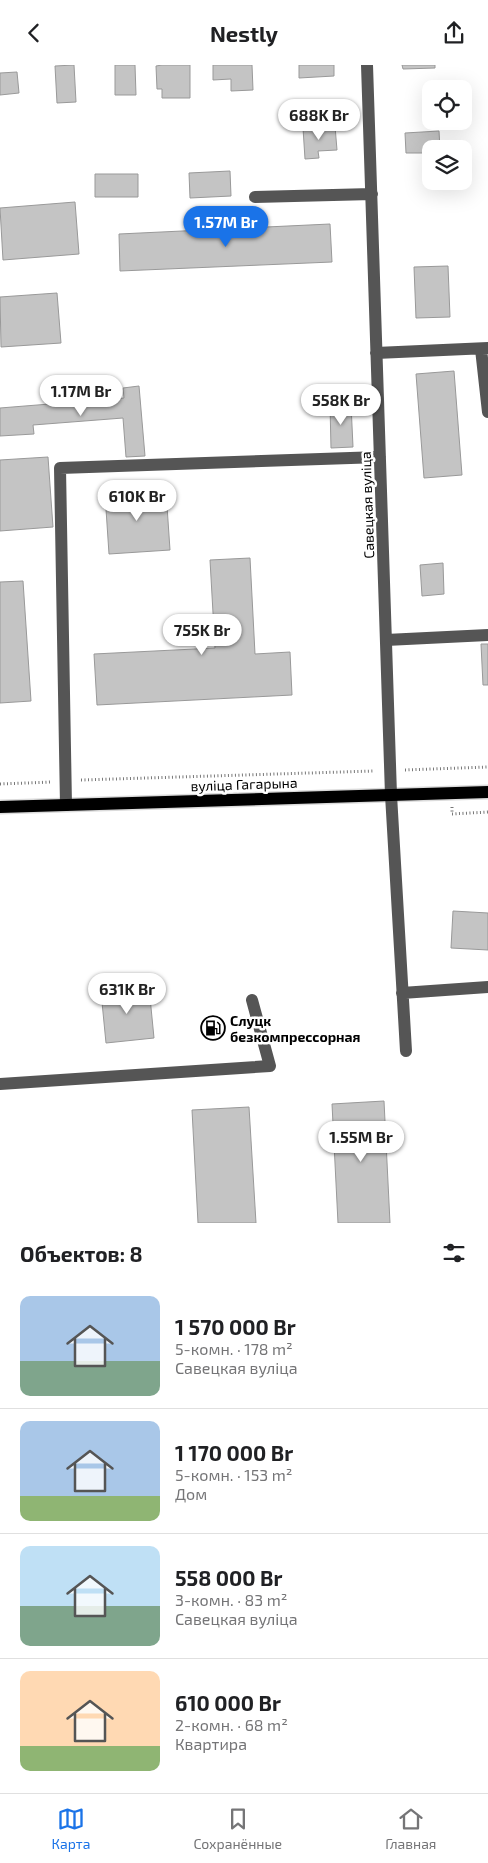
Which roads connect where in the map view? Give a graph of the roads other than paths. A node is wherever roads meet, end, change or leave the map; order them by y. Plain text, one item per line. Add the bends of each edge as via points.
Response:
1 (367, 65) edge
2 (372, 194) junction
3 (255, 197) dead end
4 (485, 348) edge
5 (376, 353) junction
6 (488, 412) edge
7 (380, 457) junction
8 (488, 635) edge
9 (386, 640) junction
10 (488, 792) edge
11 (391, 795) junction
12 (66, 805) junction
13 (0, 807) edge
14 (488, 987) edge
15 (402, 993) junction
16 (252, 1000) dead end
17 (406, 1051) dead end
18 (0, 1084) edge

1 - 2 street, Савецкая вуліца
2 - 3 street
2 - 5 street, Савецкая вуліца
4 - 5 street
4 - 6 street
5 - 7 street, Савецкая вуліца
7 - 9 street, Савецкая вуліца
7 - 12 street via 60,468
8 - 9 street
9 - 11 street, Савецкая вуліца
10 - 11 main road, вуліца Гагарына
11 - 12 main road, вуліца Гагарына
11 - 15 street, Савецкая вуліца
12 - 13 main road, вуліца Гагарына
14 - 15 street
15 - 17 street, Савецкая вуліца
16 - 18 street via 270,1066

